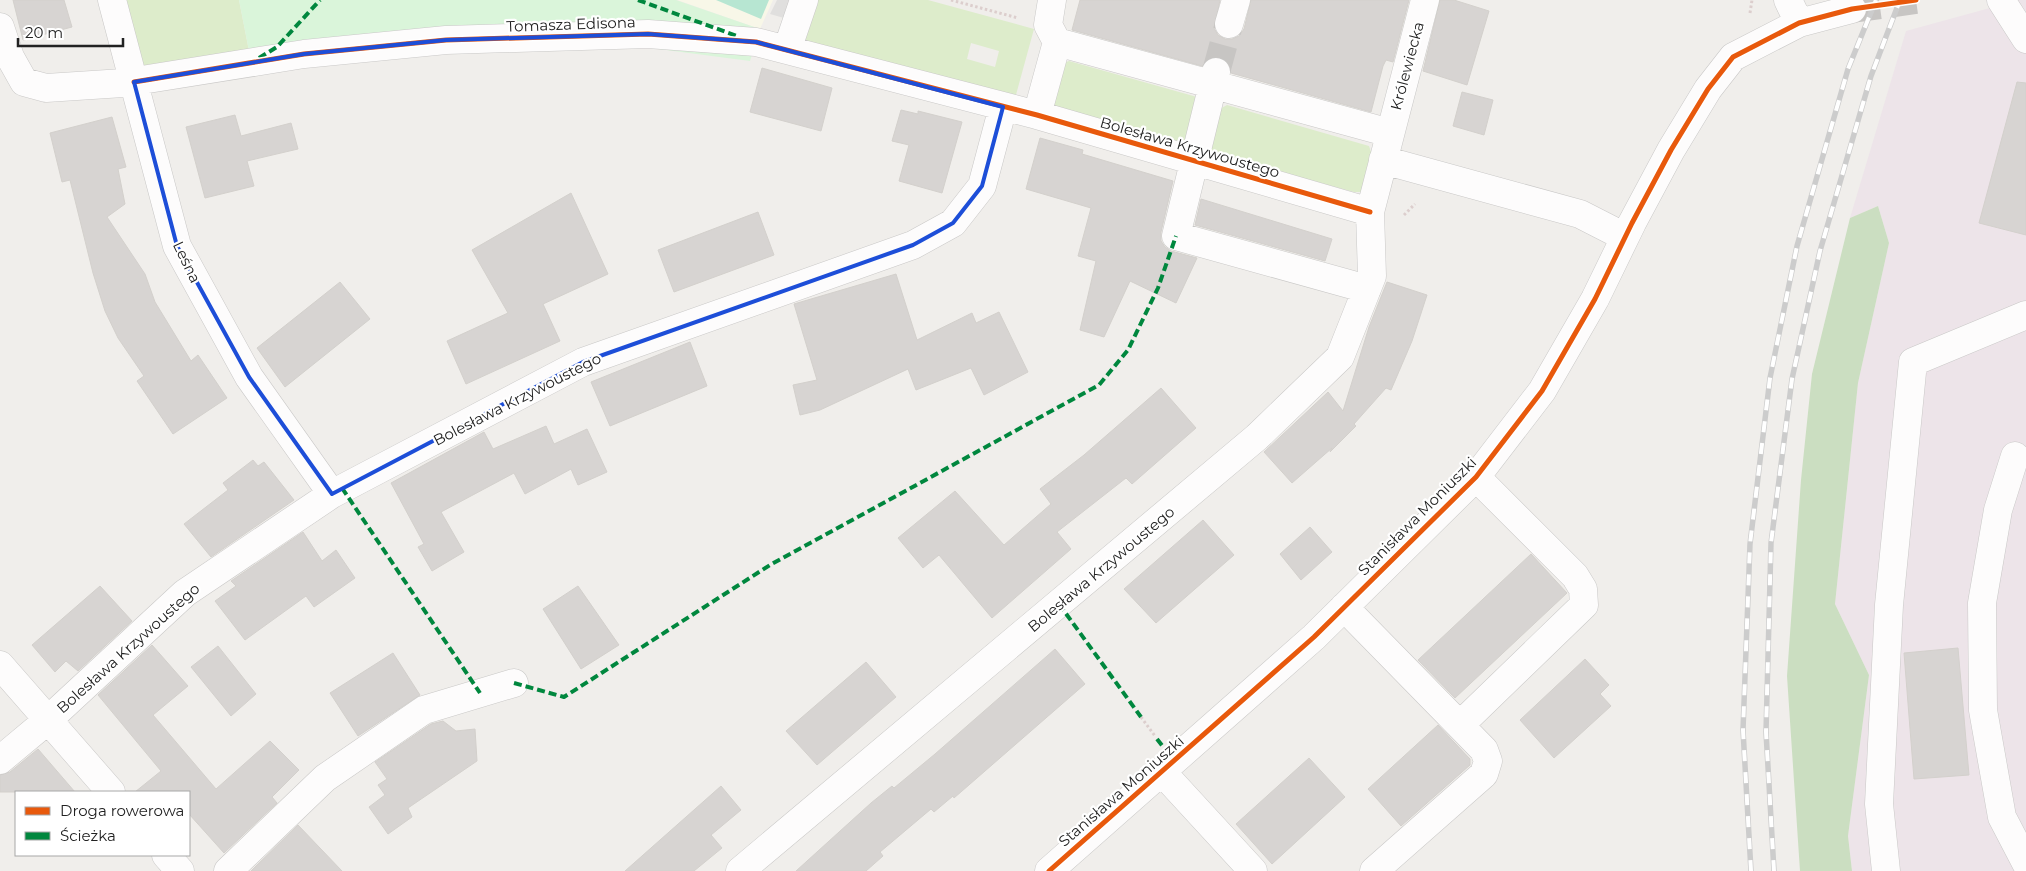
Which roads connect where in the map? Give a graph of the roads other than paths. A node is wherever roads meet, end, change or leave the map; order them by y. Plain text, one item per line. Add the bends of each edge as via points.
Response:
1 (112, 0) edge
2 (804, 0) edge
3 (1425, 0) edge
4 (2001, 0) edge
5 (1852, 9) tunnel mouth
6 (1794, 12) edge
7 (1052, 22) edge
8 (0, 27) edge
9 (2026, 39) edge
10 (787, 50) junction
11 (1214, 79) junction
12 (134, 82) junction
13 (1003, 107) junction
14 (1037, 116) junction
15 (1390, 133) junction
16 (1383, 160) junction
17 (1196, 162) junction
18 (1370, 212) junction
19 (1625, 236) junction
20 (1367, 290) junction
21 (2026, 315) edge
22 (2015, 456) dead end
23 (1476, 477) junction
24 (332, 494) junction
25 (1344, 607) junction
26 (0, 665) edge
27 (514, 683) dead end
28 (48, 720) junction
29 (1460, 725) junction
30 (0, 760) edge
31 (1162, 772) junction
32 (110, 791) edge
33 (167, 856) edge
34 (2026, 863) edge
35 (180, 871) edge
36 (228, 871) edge
37 (740, 871) edge
38 (1049, 871) edge
39 (1253, 871) edge
40 (1374, 871) edge
41 (1886, 871) edge

1 - 12 street, Leśna
2 - 10 street
3 - 15 street, Królewiecka
4 - 9 street
5 - 6 street, Stanisława Moniuszki
6 - 19 street, Stanisława Moniuszki via 1733,57 1708,89
7 - 11 street
7 - 14 street
8 - 12 street, Tomasza Edisona via 10,57 24,82 46,88
10 - 12 street, Tomasza Edisona via 756,42 648,34 446,40 304,54
10 - 13 street, Tomasza Edisona
11 - 15 street
11 - 17 street, Bolesława Krzywoustego
12 - 24 street, Leśna via 177,246 249,377
13 - 14 street, Bolesława Krzywoustego
13 - 24 street, Bolesława Krzywoustego via 982,186 953,223 913,245 583,362
14 - 17 street, Bolesława Krzywoustego
15 - 16 street, Bolesława Krzywoustego
16 - 18 street, Bolesława Krzywoustego
16 - 19 street via 1580,214
17 - 18 street, Bolesława Krzywoustego
17 - 20 street via 1176,236
18 - 20 street, Bolesława Krzywoustego via 1372,276
19 - 23 street, Stanisława Moniuszki via 1596,299 1542,391
20 - 37 street, Bolesława Krzywoustego via 1340,357 1257,437
21 - 41 street via 1913,362 1889,606 1879,804
22 - 34 street via 1998,510 1982,602 1983,710 2002,817
23 - 25 street, Stanisława Moniuszki
23 - 29 street via 1575,576 1582,589 1584,606
24 - 28 street, Bolesława Krzywoustego via 185,593
25 - 29 street
25 - 31 street, Stanisława Moniuszki
26 - 28 street
27 - 36 street via 424,710 325,778
28 - 30 street, Bolesława Krzywoustego
28 - 32 street
29 - 40 street via 1484,750 1488,761 1484,774
31 - 38 street, Stanisława Moniuszki
31 - 39 street
33 - 35 street

